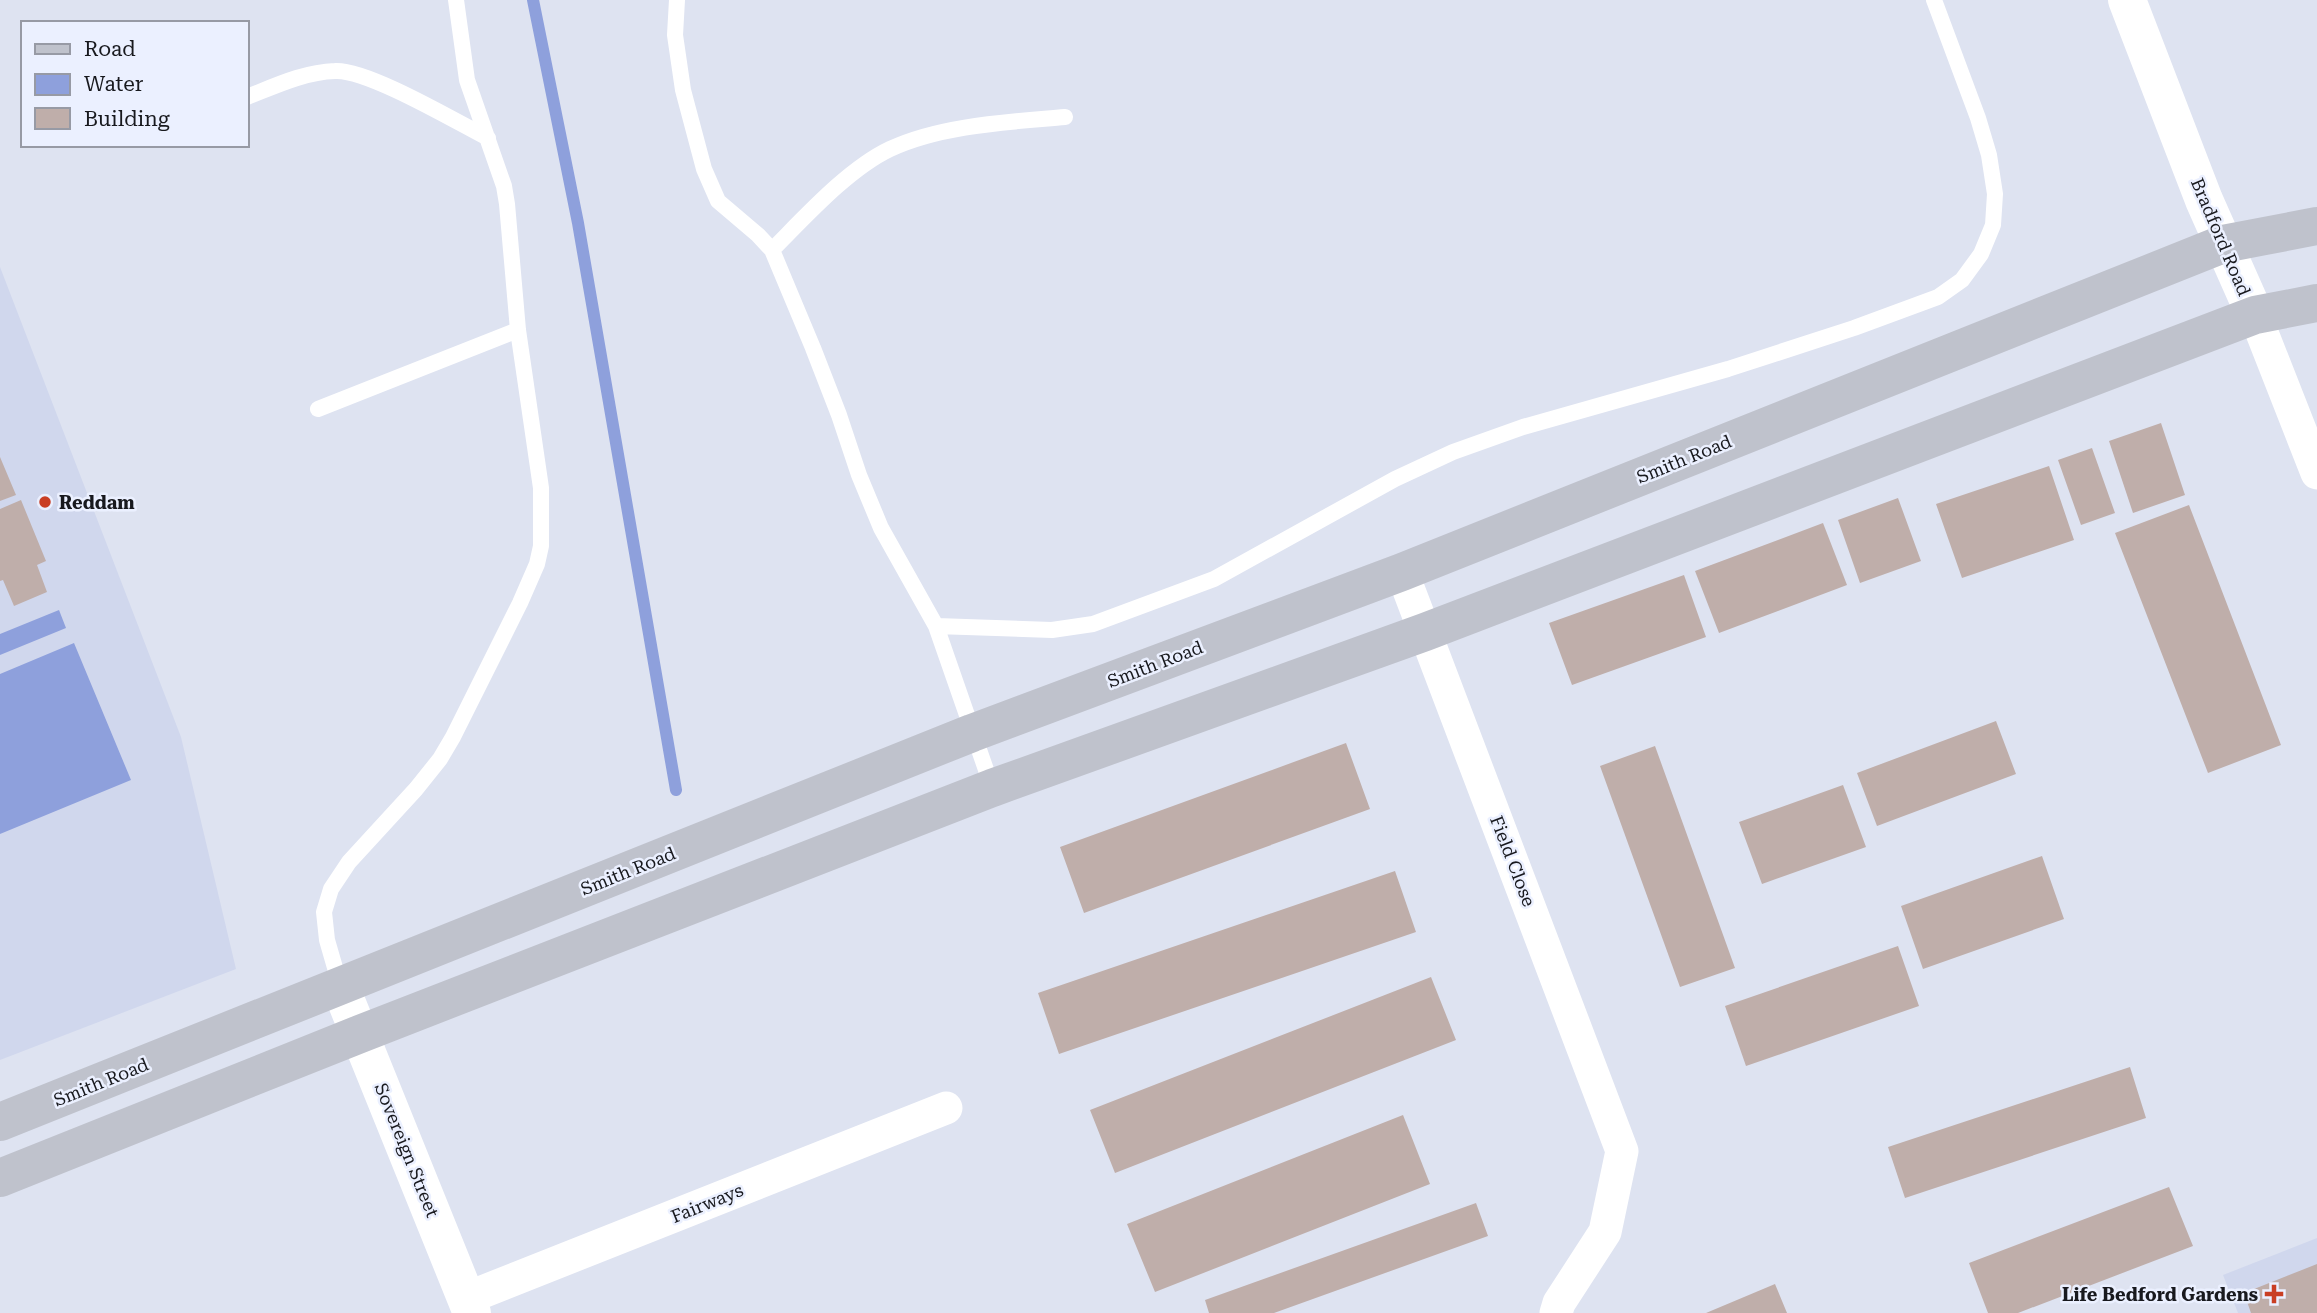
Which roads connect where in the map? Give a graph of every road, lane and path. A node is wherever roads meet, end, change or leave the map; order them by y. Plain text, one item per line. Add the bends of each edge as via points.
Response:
1 (456, 0) edge
2 (677, 0) edge
3 (1934, 0) edge
4 (2127, 0) edge
5 (248, 97) edge
6 (1065, 117) dead end
7 (488, 138) junction
8 (2317, 226) edge
9 (2223, 244) junction
10 (772, 250) junction
11 (2317, 303) edge
12 (2255, 315) junction
13 (518, 330) junction
14 (318, 409) dead end
15 (2317, 473) edge
16 (1402, 572) junction
17 (936, 626) junction
18 (1425, 632) junction
19 (972, 733) junction
20 (992, 788) junction
21 (340, 986) junction
22 (360, 1034) junction
23 (946, 1108) dead end
24 (0, 1122) edge
25 (0, 1178) edge
26 (470, 1306) edge
27 (1556, 1313) edge

1 - 7 lane via 467,80
2 - 10 lane via 675,35 683,90 704,169 718,201
3 - 17 lane via 1978,118 1995,194 1993,225 1981,254 1962,280 1938,297 1728,369 1523,427 1453,452 1213,579 1093,624 1052,630
4 - 9 street, Bradford Road
5 - 7 lane via 298,77 337,70 365,76
6 - 10 lane via 957,130 887,150 826,197
7 - 13 lane via 507,204
8 - 9 main road, Smith Road
9 - 12 street, Bradford Road
9 - 16 main road, Smith Road
10 - 17 lane via 881,528
11 - 12 main road
12 - 15 street, Bradford Road
12 - 18 main road
13 - 14 lane
13 - 21 lane via 541,488 537,564 440,759 349,862 331,889 324,912
16 - 18 street, Field Close
16 - 19 main road, Smith Road
17 - 19 lane
18 - 20 main road
18 - 27 street, Field Close via 1622,1151 1605,1233
19 - 20 lane
19 - 21 main road, Smith Road
20 - 22 main road
21 - 22 street, Sovereign Street
21 - 24 main road, Smith Road
22 - 25 main road
22 - 26 street, Sovereign Street
23 - 26 street, Fairways

